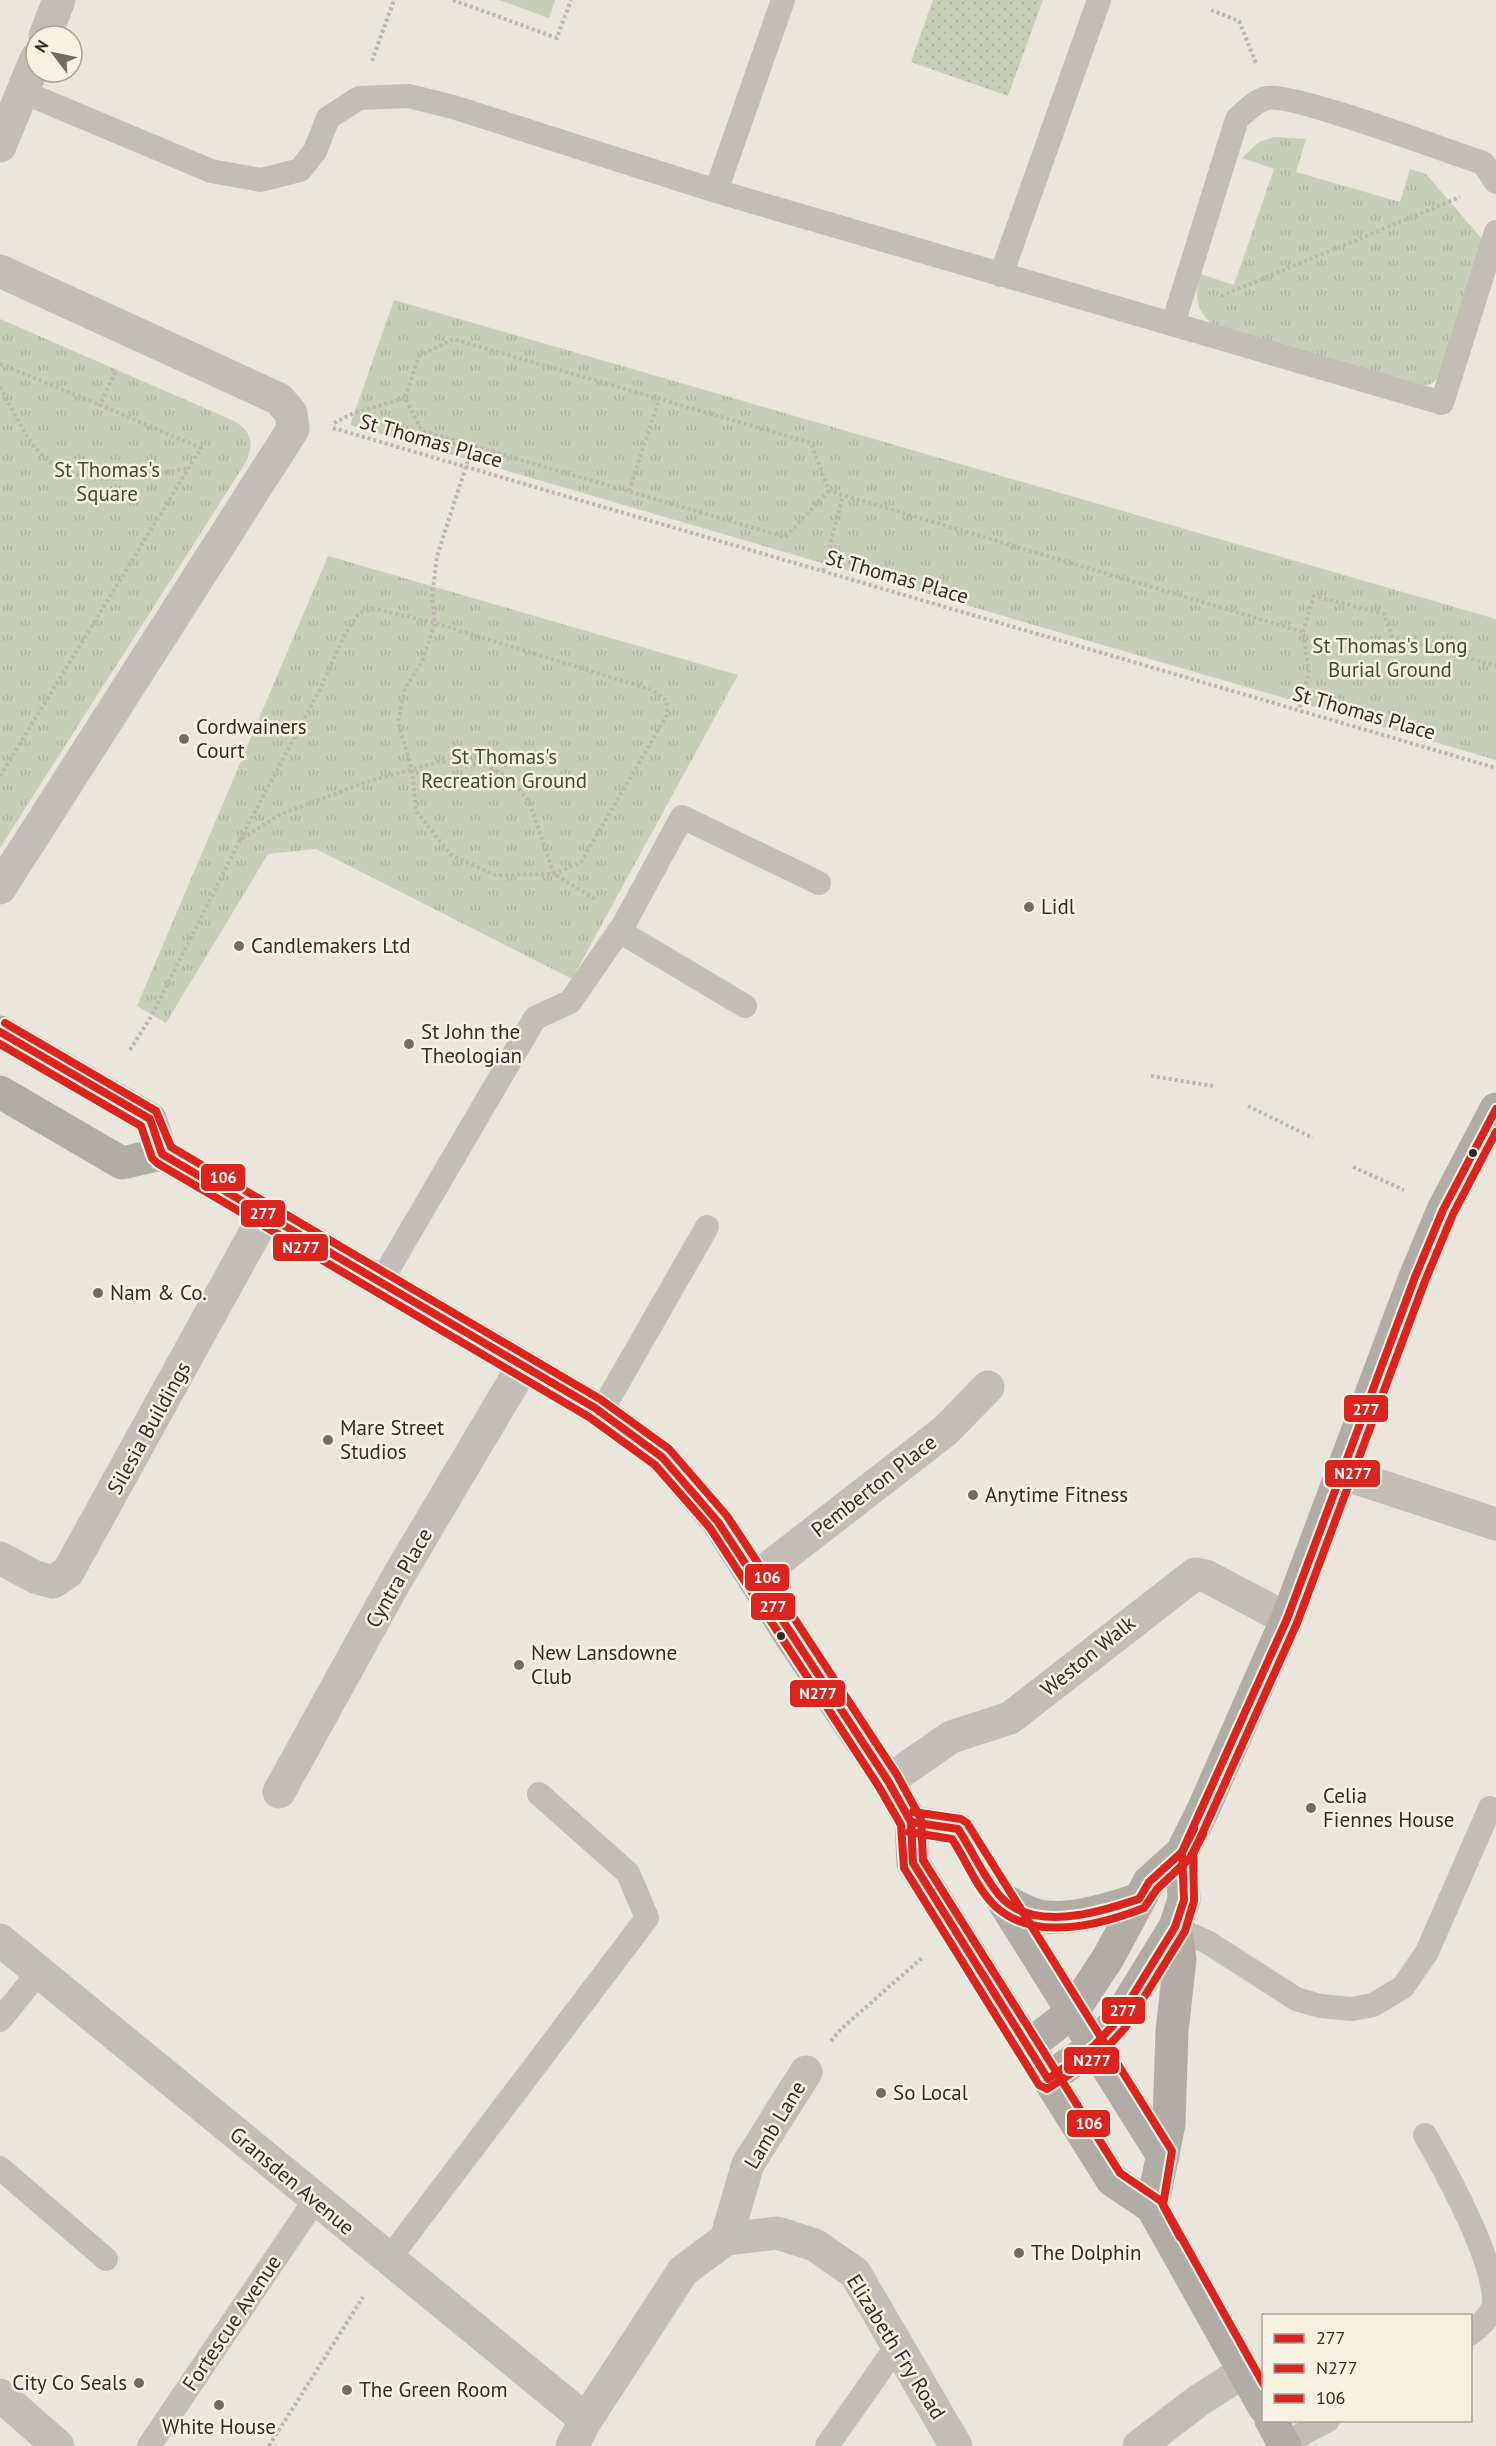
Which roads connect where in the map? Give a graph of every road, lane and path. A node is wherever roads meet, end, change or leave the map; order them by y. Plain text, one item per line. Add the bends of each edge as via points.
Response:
1 (59, 0) edge
2 (393, 0) edge
3 (453, 0) edge
4 (571, 0) edge
5 (783, 0) edge
6 (1099, 0) edge
7 (1211, 10) dead end
8 (50, 24) edge
9 (26, 84) edge
10 (23, 92) junction
11 (1269, 97) junction
12 (359, 98) junction
13 (0, 146) edge
14 (1496, 182) edge
15 (716, 191) junction
16 (1468, 194) dead end
17 (1496, 232) edge
18 (0, 271) edge
19 (1001, 275) junction
20 (1174, 319) junction
21 (0, 364) edge
22 (117, 369) dead end
23 (0, 387) edge
24 (405, 398) junction
25 (659, 399) junction
26 (100, 405) junction
27 (473, 445) junction
28 (466, 466) junction
29 (190, 467) junction
30 (629, 491) junction
31 (829, 491) junction
32 (843, 496) junction
33 (823, 571) junction
34 (435, 623) junction
35 (1303, 632) junction
36 (1496, 666) edge
37 (1299, 710) junction
38 (1496, 768) edge
39 (412, 770) junction
40 (0, 776) edge
41 (240, 840) junction
42 (554, 874) junction
43 (819, 883) dead end
44 (0, 888) edge
45 (601, 902) dead end
46 (619, 931) junction
47 (745, 1006) dead end
48 (0, 1032) edge
49 (130, 1050) dead end
50 (1151, 1076) dead end
51 (1213, 1086) dead end
52 (0, 1092) edge
53 (1248, 1106) dead end
54 (1496, 1109) edge
55 (1313, 1138) dead end
56 (162, 1154) junction
57 (1353, 1167) dead end
58 (1404, 1190) dead end
59 (265, 1215) junction
60 (707, 1227) dead end
61 (380, 1282) junction
62 (523, 1366) junction
63 (988, 1387) dead end
64 (601, 1412) junction
65 (1341, 1473) junction
66 (1496, 1524) edge
67 (0, 1558) edge
68 (754, 1579) junction
69 (1287, 1619) junction
70 (888, 1781) junction
71 (279, 1792) dead end
72 (538, 1794) dead end
73 (1490, 1808) dead end
74 (911, 1822) junction
75 (1182, 1852) junction
76 (1002, 1899) junction
77 (1139, 1899) junction
78 (1175, 1927) junction
79 (0, 1940) edge
80 (929, 1951) dead end
81 (39, 1972) junction
82 (1073, 2011) junction
83 (0, 2019) edge
84 (1094, 2046) junction
85 (1028, 2047) junction
86 (806, 2072) joint
87 (1048, 2079) junction
88 (1425, 2135) dead end
89 (1163, 2156) junction
90 (0, 2168) edge
91 (315, 2200) junction
92 (1152, 2206) junction
93 (726, 2239) junction
94 (106, 2259) dead end
95 (388, 2260) junction
96 (363, 2297) dead end
97 (1472, 2332) edge
98 (897, 2346) junction
99 (1243, 2372) junction
100 (4, 2405) edge
101 (1262, 2405) edge
102 (1325, 2422) edge
103 (579, 2433) edge
104 (1280, 2437) edge
105 (58, 2446) edge
106 (149, 2446) edge
107 (269, 2446) edge
108 (828, 2446) edge
109 (956, 2446) edge
110 (1139, 2446) edge

1 - 8 street
2 - 12 path
3 - 4 path via 557,38
5 - 15 lane
6 - 19 lane
7 - 11 path via 1239,21
9 - 10 street
10 - 12 lane via 211,171 261,180 300,170 315,152 328,118
10 - 13 street
11 - 14 lane via 1305,103 1483,163
11 - 20 lane via 1237,119
12 - 15 lane via 409,96 453,106
15 - 19 lane
16 - 20 path
17 - 20 lane via 1442,403
18 - 44 street via 279,399 291,412 293,429
19 - 20 lane
21 - 26 path
22 - 26 path
23 - 29 path via 30,440 50,462 67,472 87,479 110,480
24 - 25 path via 418,356 453,339
24 - 27 path via 422,430
24 - 28 path, St Thomas Place via 354,413 328,426
25 - 30 path
25 - 31 path via 811,443
26 - 29 path via 201,448
27 - 28 path
27 - 30 path
28 - 33 path, St Thomas Place
28 - 34 path via 438,556 432,597
29 - 40 path
30 - 31 path via 785,537
31 - 32 path
32 - 33 path
32 - 35 path
33 - 37 path, St Thomas Place
34 - 39 path via 422,662 405,688 398,722
34 - 41 path via 376,609 359,613
34 - 42 path via 652,690 667,701 667,715 581,862
35 - 36 path via 1314,596 1384,614 1392,636
35 - 37 path via 1309,673
37 - 38 path, St Thomas Place
39 - 41 path via 366,782 279,815
39 - 42 path via 417,811 451,855 495,875
39 - 42 path via 439,762 483,765 507,776 529,801
41 - 49 path via 152,1015
42 - 45 path
43 - 46 lane via 682,817
46 - 47 lane
46 - 61 lane via 570,1002 535,1018
48 - 56 main road via 150,1119
50 - 51 path
52 - 56 main road via 122,1163
53 - 55 path
54 - 65 main road via 1443,1210
56 - 59 main road
57 - 58 path
59 - 61 main road
59 - 67 street, Silesia Buildings via 68,1572 53,1582
60 - 64 lane
61 - 62 main road
62 - 64 main road
62 - 71 street, Cyntra Place via 396,1580
63 - 68 street, Pemberton Place via 945,1431
64 - 68 main road via 662,1457 691,1488
65 - 66 street
65 - 69 main road
68 - 70 main road
69 - 70 street, Weston Walk via 1206,1576 1195,1574 1010,1718 951,1737
69 - 75 main road
70 - 74 main road
72 - 95 lane via 628,1873 647,1918
73 - 78 lane via 1427,1952 1403,1987 1373,2005 1352,2009 1296,1999 1209,1943
74 - 76 main road via 958,1829
74 - 85 main road via 913,1863
75 - 77 main road via 1149,1882
75 - 78 main road via 1184,1900
76 - 77 main road via 1047,1917 1110,1909
76 - 82 main road
77 - 82 main road via 1108,1958
78 - 84 main road via 1117,2021
78 - 89 main road via 1180,1959 1172,2031 1169,2124
79 - 81 street, Gransden Avenue
80 - 86 path, Lamb Lane via 841,2029
81 - 83 lane
81 - 91 street, Gransden Avenue
82 - 84 main road
82 - 85 main road
84 - 87 main road
84 - 89 main road
85 - 87 main road
86 - 93 street, Lamb Lane via 748,2164
87 - 92 main road via 1112,2180
88 - 97 lane via 1475,2221 1490,2261 1494,2306
89 - 92 main road
90 - 94 lane
91 - 95 street, Gransden Avenue
91 - 106 lane, Fortescue Avenue
92 - 99 main road
93 - 98 street, Elizabeth Fry Road via 777,2233 815,2245 855,2273
93 - 103 street via 683,2271
95 - 103 street, Gransden Avenue
96 - 107 path
98 - 108 lane
98 - 109 street, Elizabeth Fry Road
99 - 101 main road
99 - 110 street
100 - 105 street
102 - 104 lane

